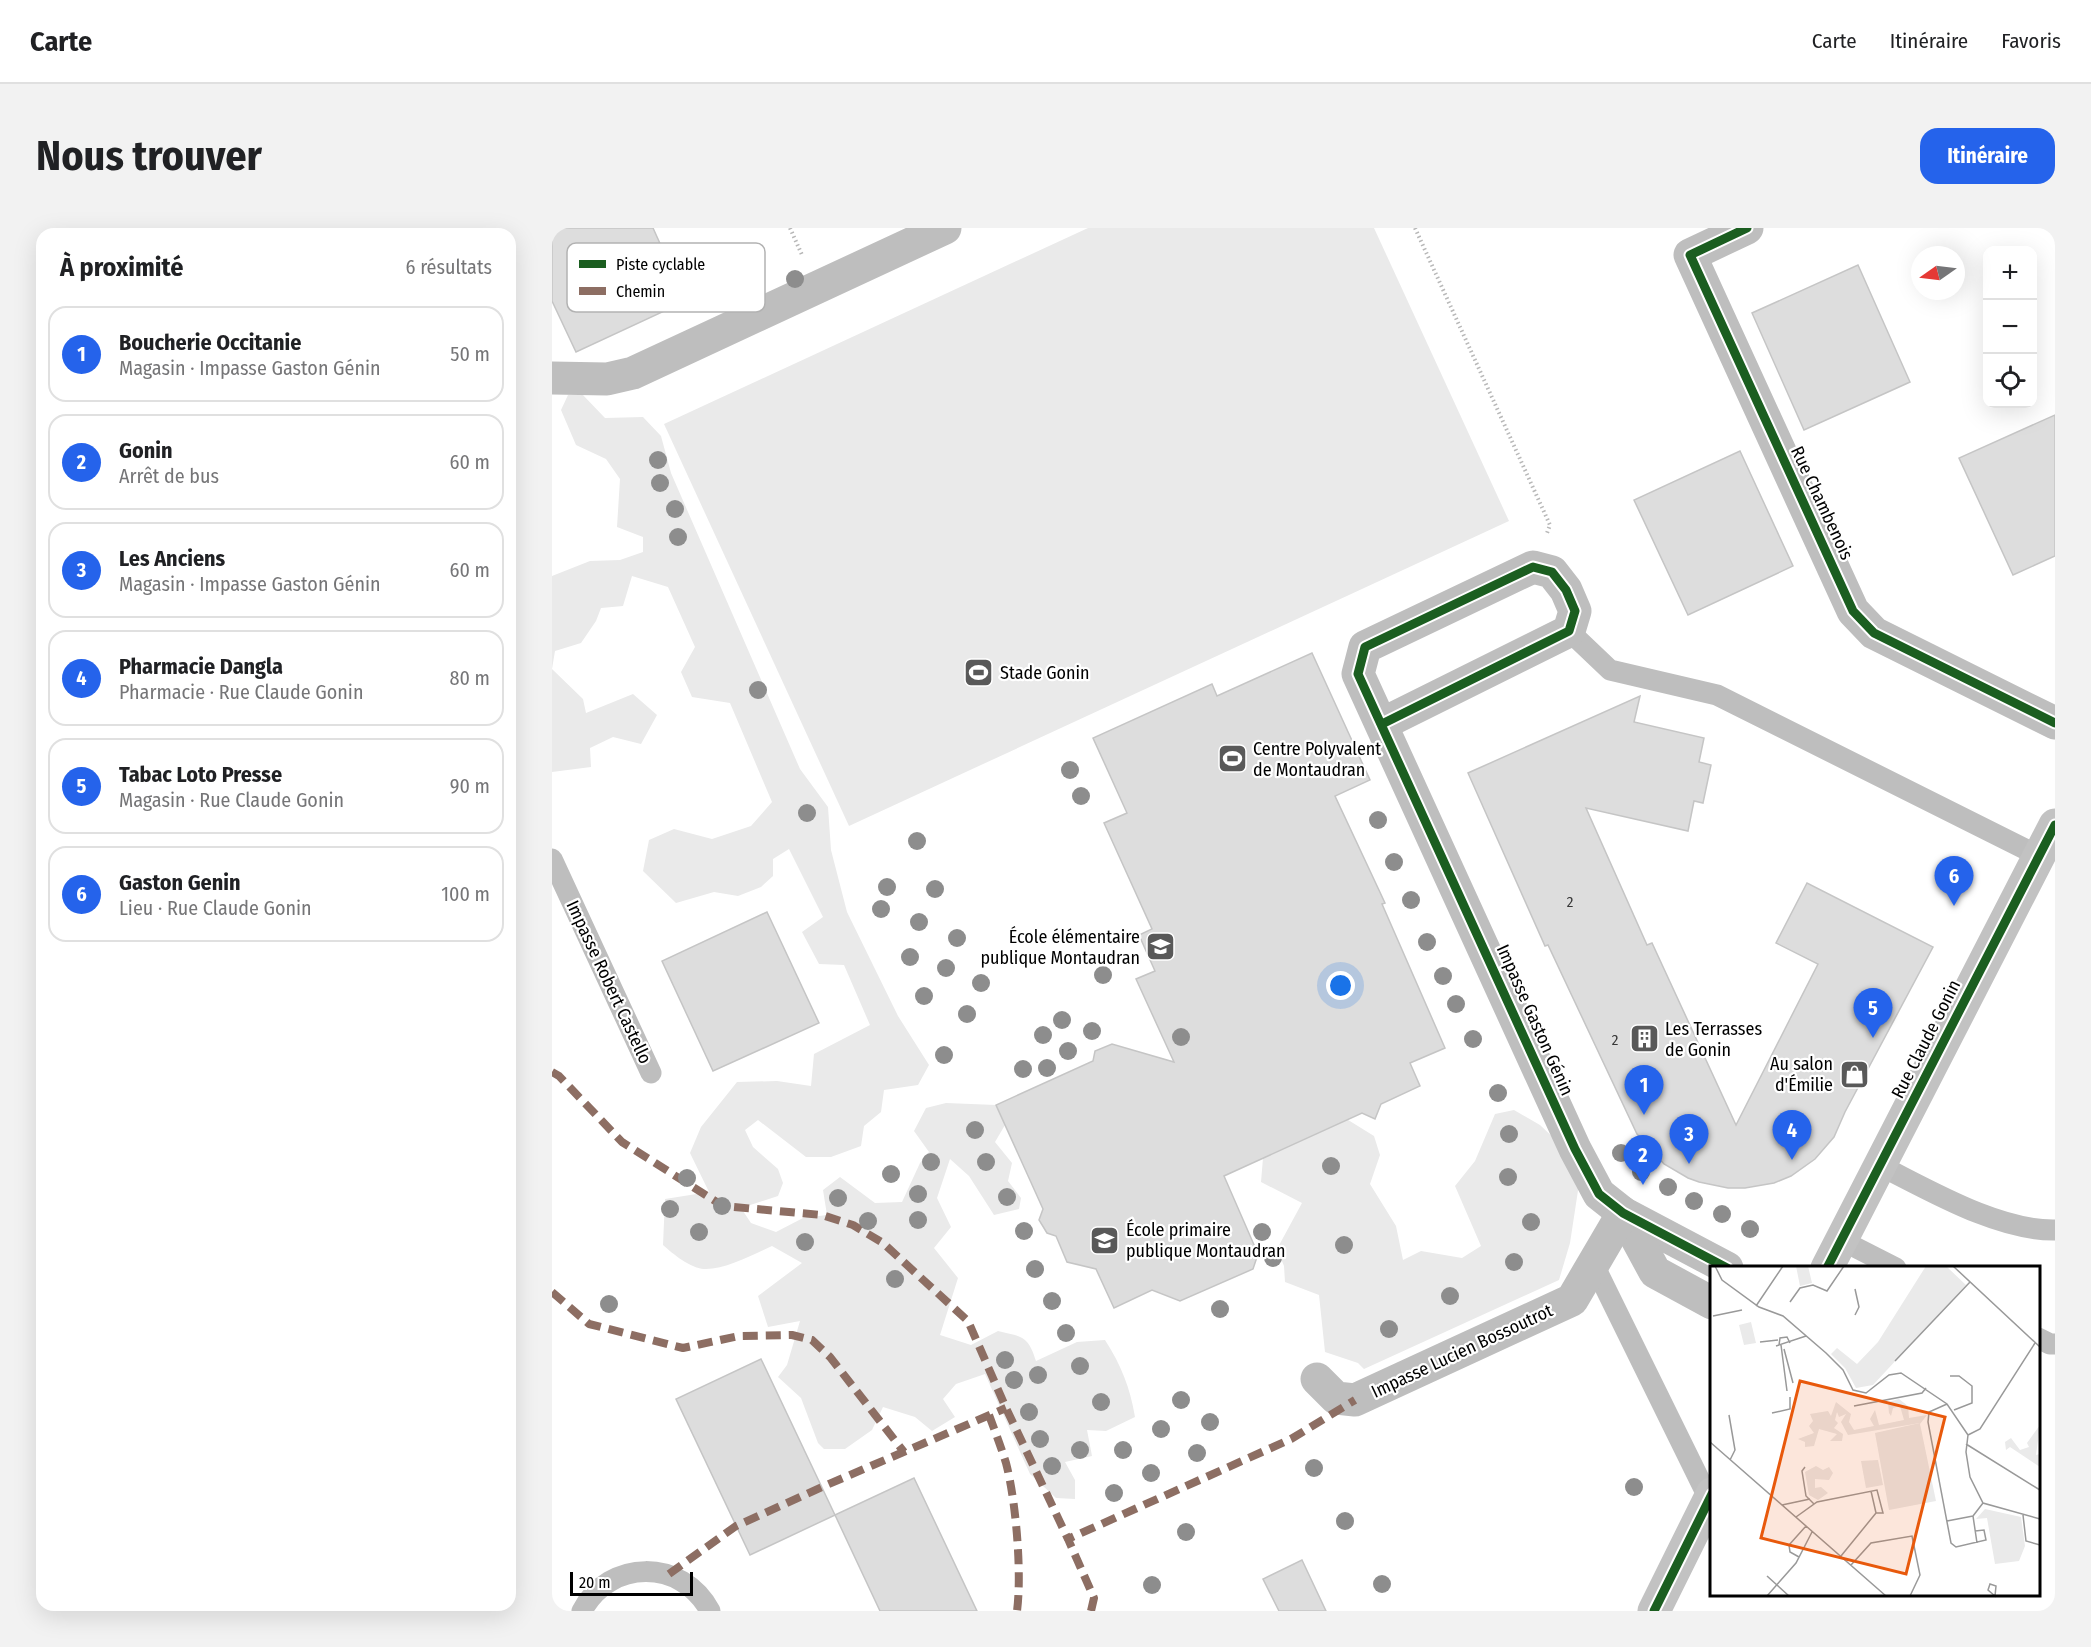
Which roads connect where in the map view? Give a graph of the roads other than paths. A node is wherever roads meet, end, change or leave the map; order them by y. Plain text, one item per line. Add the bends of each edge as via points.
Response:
1 (945, 228) edge
2 (1747, 228) edge
3 (764, 312) edge
4 (765, 312) edge
5 (552, 378) edge
6 (1569, 631) junction
7 (2055, 723) edge
8 (1382, 724) junction
9 (2055, 825) edge
10 (2039, 856) junction
11 (552, 859) edge
12 (651, 1073) dead end
13 (1879, 1165) junction
14 (1623, 1213) junction
15 (2055, 1230) edge
16 (1834, 1254) edge
17 (1593, 1263) junction
18 (1723, 1266) edge
19 (1887, 1266) edge
20 (1710, 1302) edge
21 (2040, 1339) edge
22 (2055, 1344) edge
23 (1317, 1379) dead end
24 (1710, 1497) edge
25 (582, 1611) edge
26 (710, 1611) edge
27 (1654, 1611) edge

1 - 4 street
2 - 7 street, Rue Chambenois via 1690,255 1853,611 1874,633
3 - 5 street via 633,373 608,379
6 - 8 street
6 - 8 street, Impasse Gaston Génin via 1575,611 1566,590 1552,572 1533,567 1365,647 1358,674
6 - 10 lane via 1610,670 1717,695
8 - 14 street, Impasse Gaston Génin via 1575,1149 1599,1194
9 - 10 street, Rue Claude Gonin
10 - 13 street, Rue Claude Gonin
11 - 12 lane, Impasse Robert Castello
13 - 15 lane via 1992,1219
13 - 16 street, Rue Claude Gonin
14 - 17 street
14 - 18 street, Impasse Gaston Génin
14 - 20 street, Impasse Gaston Génin via 1654,1272
16 - 19 lane
17 - 23 street, Impasse Lucien Bossoutrot via 1572,1300 1355,1400 1336,1398
17 - 24 lane
21 - 22 lane
24 - 27 street
25 - 26 lane via 589,1598 610,1580 640,1570 669,1574 690,1586

